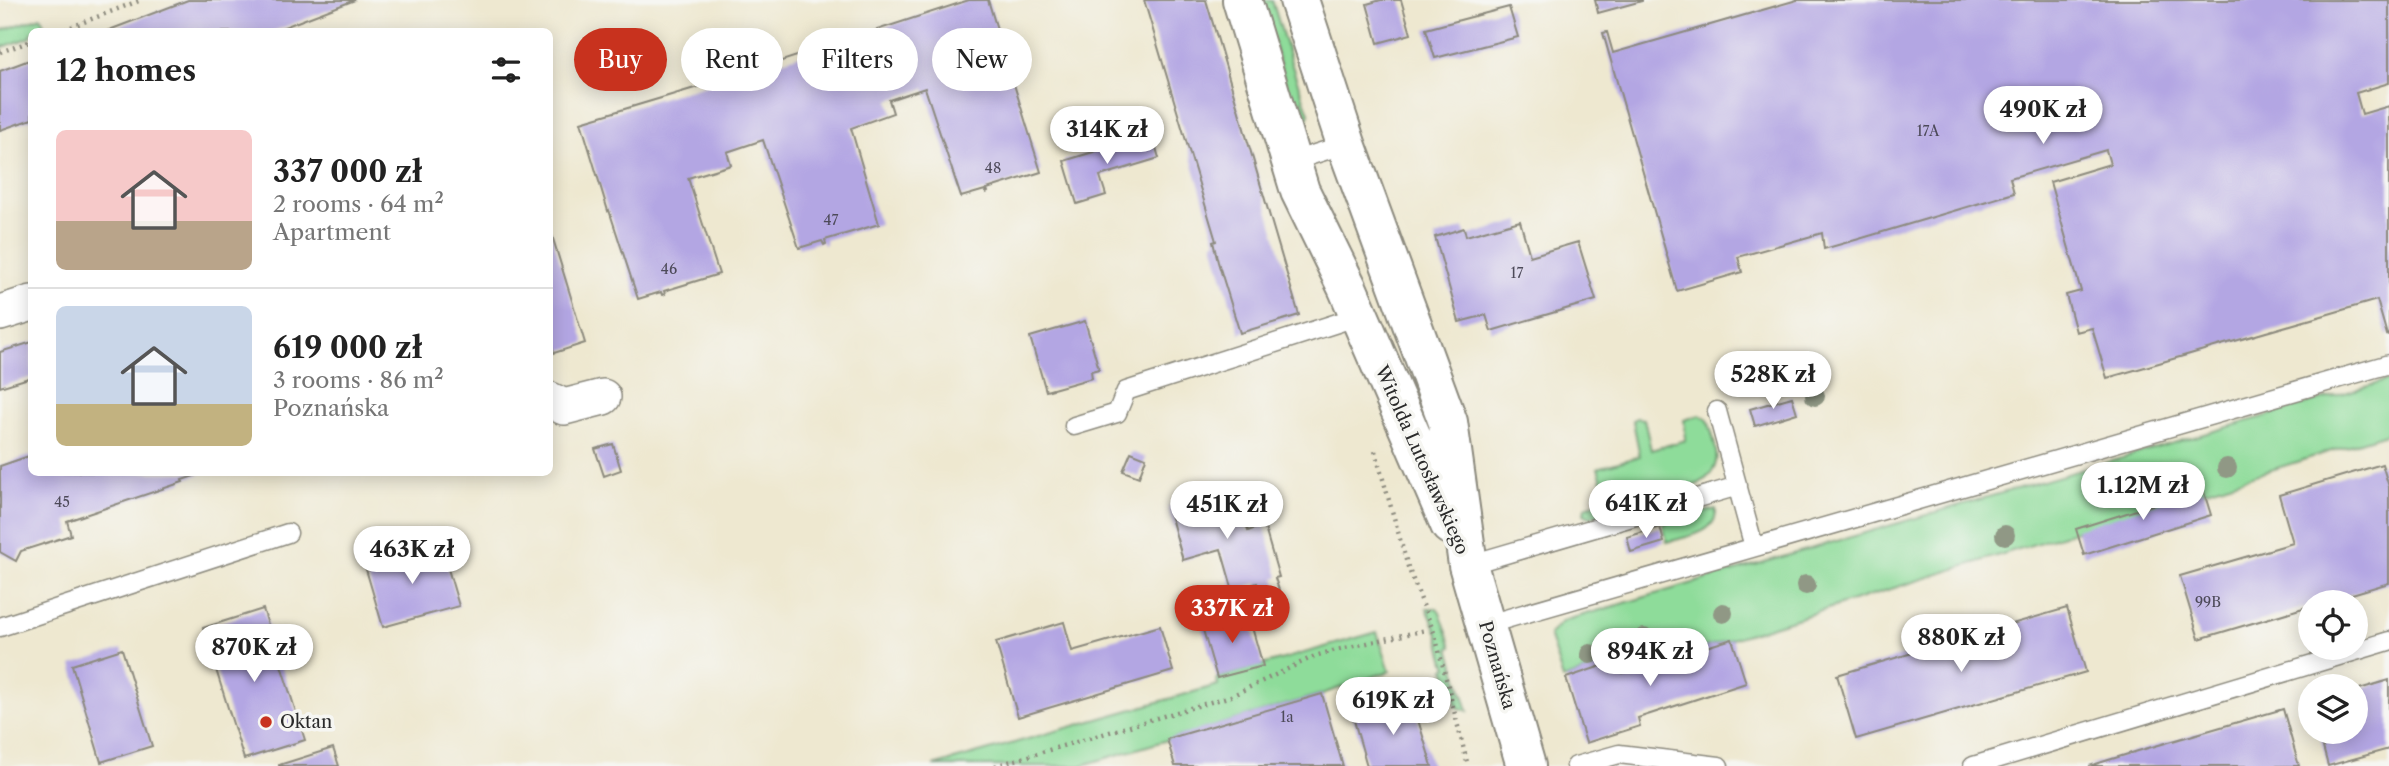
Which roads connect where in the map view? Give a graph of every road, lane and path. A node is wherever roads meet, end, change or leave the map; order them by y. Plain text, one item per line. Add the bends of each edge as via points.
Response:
1 (142, 0) edge
2 (1242, 0) edge
3 (1299, 0) edge
4 (68, 28) edge
5 (28, 42) edge
6 (0, 52) edge
7 (1346, 144) junction
8 (1290, 162) junction
9 (28, 304) edge
10 (0, 313) edge
11 (1359, 316) junction
12 (2389, 364) edge
13 (603, 397) dead end
14 (553, 402) edge
15 (1717, 411) dead end
16 (1074, 426) dead end
17 (1378, 459) dead end
18 (1738, 486) junction
19 (288, 533) dead end
20 (1754, 547) junction
21 (1468, 565) junction
22 (1485, 625) junction
23 (0, 627) edge
24 (1426, 630) dead end
25 (2389, 642) edge
26 (995, 766) edge
27 (1468, 766) edge
28 (1526, 766) edge
29 (1576, 766) edge
30 (1718, 766) edge
31 (1973, 766) edge

1 - 4 path
2 - 8 main road, Witolda Lutosławskiego
3 - 7 main road, Witolda Lutosławskiego
5 - 6 path
7 - 8 lane
7 - 21 main road, Witolda Lutosławskiego via 1448,422
8 - 11 main road, Witolda Lutosławskiego
9 - 10 street
11 - 16 lane via 1126,391 1117,412
11 - 21 main road, Witolda Lutosławskiego
12 - 20 lane
13 - 14 street via 564,407
15 - 18 lane
17 - 27 path via 1408,567 1435,635
18 - 20 lane
18 - 21 lane
19 - 23 lane
20 - 22 lane
21 - 22 main road, Poznańska
22 - 28 main road, Poznańska
24 - 26 path via 1315,656 1231,696
25 - 31 lane
29 - 30 lane via 1619,754

